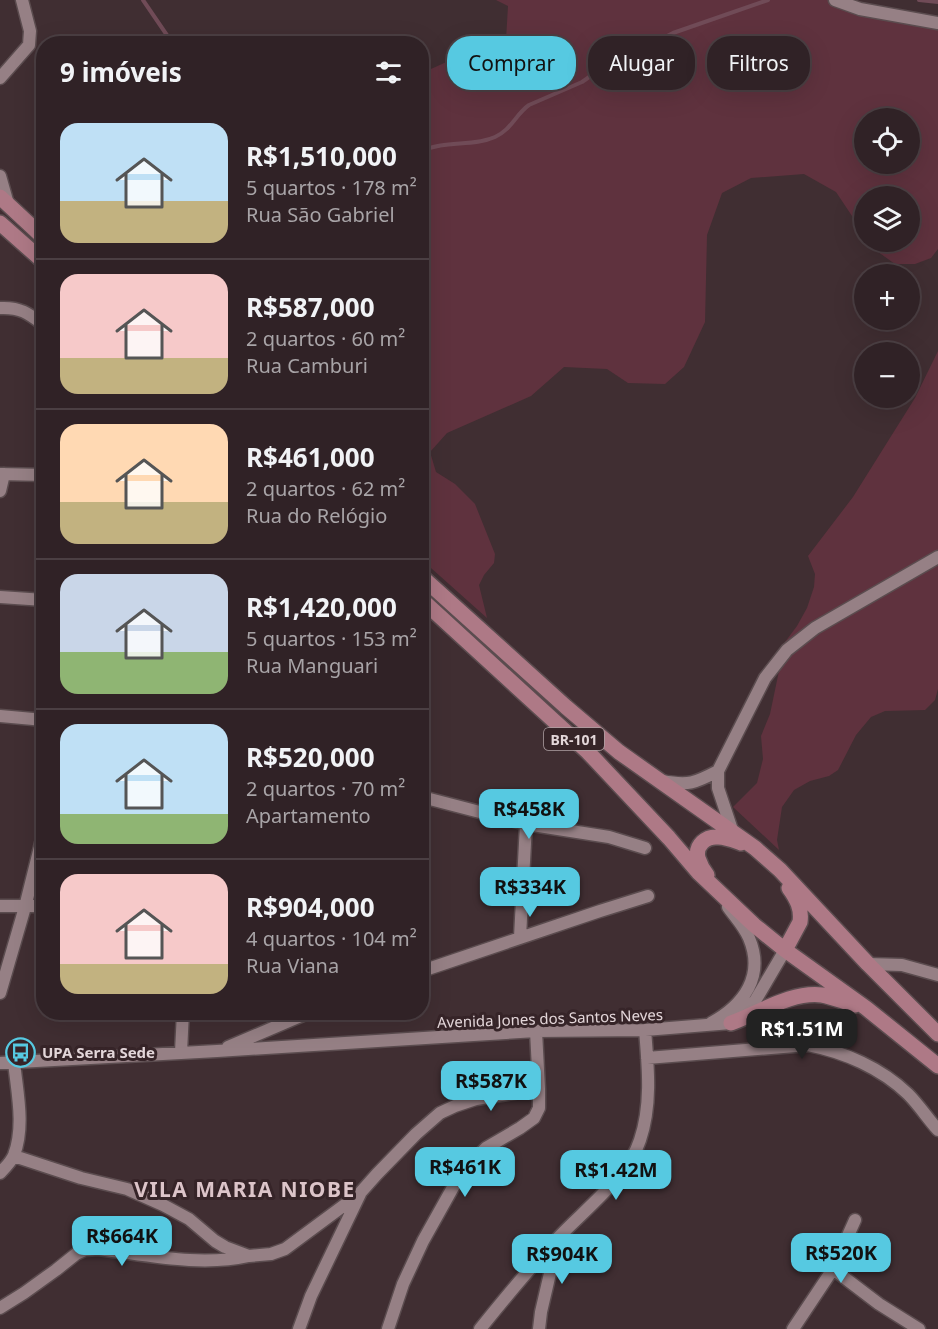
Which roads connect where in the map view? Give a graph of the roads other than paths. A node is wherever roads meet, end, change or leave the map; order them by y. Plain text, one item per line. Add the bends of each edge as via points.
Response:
1 (22, 0) edge
2 (836, 0) edge
3 (938, 23) edge
4 (0, 78) edge
5 (0, 176) edge
6 (4, 200) edge
7 (0, 223) edge
8 (36, 230) edge
9 (36, 255) edge
10 (0, 308) edge
11 (36, 319) edge
12 (2, 474) edge
13 (36, 475) edge
14 (0, 491) edge
15 (938, 558) edge
16 (429, 583) edge
17 (0, 597) edge
18 (36, 599) edge
19 (429, 606) edge
20 (0, 716) edge
21 (36, 719) edge
22 (718, 771) junction
23 (658, 780) junction
24 (429, 799) edge
25 (526, 824) junction
26 (732, 830) junction
27 (645, 848) dead end
28 (755, 848) junction
29 (36, 863) edge
30 (780, 870) junction
31 (715, 889) junction
32 (648, 896) dead end
33 (0, 906) edge
34 (36, 906) edge
35 (25, 907) junction
36 (520, 937) junction
37 (785, 950) junction
38 (868, 964) junction
39 (429, 968) edge
40 (936, 970) edge
41 (0, 993) edge
42 (866, 1008) junction
43 (183, 1020) edge
44 (291, 1020) edge
45 (731, 1023) junction
46 (706, 1026) junction
47 (645, 1030) junction
48 (536, 1031) junction
49 (938, 1034) edge
50 (218, 1051) junction
51 (181, 1052) junction
52 (647, 1058) junction
53 (14, 1062) junction
54 (0, 1063) edge
55 (938, 1066) edge
56 (539, 1089) junction
57 (938, 1130) edge
58 (14, 1156) junction
59 (0, 1173) edge
60 (361, 1192) junction
61 (855, 1220) dead end
62 (558, 1237) junction
63 (249, 1256) junction
64 (833, 1269) junction
65 (0, 1308) edge
66 (299, 1329) edge
67 (388, 1329) edge
68 (480, 1329) edge
69 (539, 1329) edge
70 (793, 1329) edge
71 (919, 1329) edge

1 - 4 street via 30,31 29,45
2 - 3 street via 860,9
5 - 6 street
6 - 8 main road
7 - 9 main road
10 - 11 street via 27,312
12 - 13 street
12 - 14 street
15 - 22 street via 815,628 787,650 765,678
16 - 23 main road, BR-101 via 566,707
17 - 18 street
19 - 31 main road, BR-101 via 588,752
20 - 21 street
22 - 23 street via 693,783
22 - 26 street via 718,788
23 - 26 main road, BR-101
24 - 25 street
25 - 27 street via 609,837
25 - 36 street
26 - 28 main road, BR-101
28 - 30 main road, BR-101
28 - 31 main road via 715,836 701,844 698,858
29 - 35 street
30 - 37 main road via 801,915
30 - 38 main road, BR-101
31 - 37 main road, BR-101
31 - 46 street, Avenida Jones dos Santos Neves via 749,938 754,966 744,997
32 - 36 street
33 - 35 street
34 - 35 street
35 - 41 street
36 - 39 street
37 - 42 main road, BR-101
37 - 45 street via 755,1001
38 - 40 street
38 - 49 main road, BR-101
42 - 45 main road via 822,995 803,996
42 - 55 main road, BR-101
43 - 51 street
44 - 50 street
45 - 46 street, Avenida Jones dos Santos Neves
46 - 47 street, Avenida Jones dos Santos Neves
47 - 48 street, Avenida Jones dos Santos Neves
47 - 52 street
48 - 50 street, Avenida Jones dos Santos Neves
48 - 56 street
50 - 51 street, Avenida Jones dos Santos Neves
51 - 53 street, Avenida Jones dos Santos Neves
52 - 57 street via 808,1045 828,1049 891,1079
52 - 62 street via 647,1115 640,1143 600,1197
53 - 54 street, Avenida Jones dos Santos Neves
53 - 58 street via 20,1132
56 - 60 street via 476,1100 440,1113
56 - 67 street via 539,1108 534,1118 486,1148 461,1173 423,1241
58 - 59 street
58 - 63 street via 127,1189 189,1220 225,1247
60 - 63 street via 285,1249
60 - 66 street
61 - 64 street
62 - 68 street
62 - 69 street
63 - 65 street via 230,1261 189,1260 85,1250
64 - 70 street
64 - 71 street

